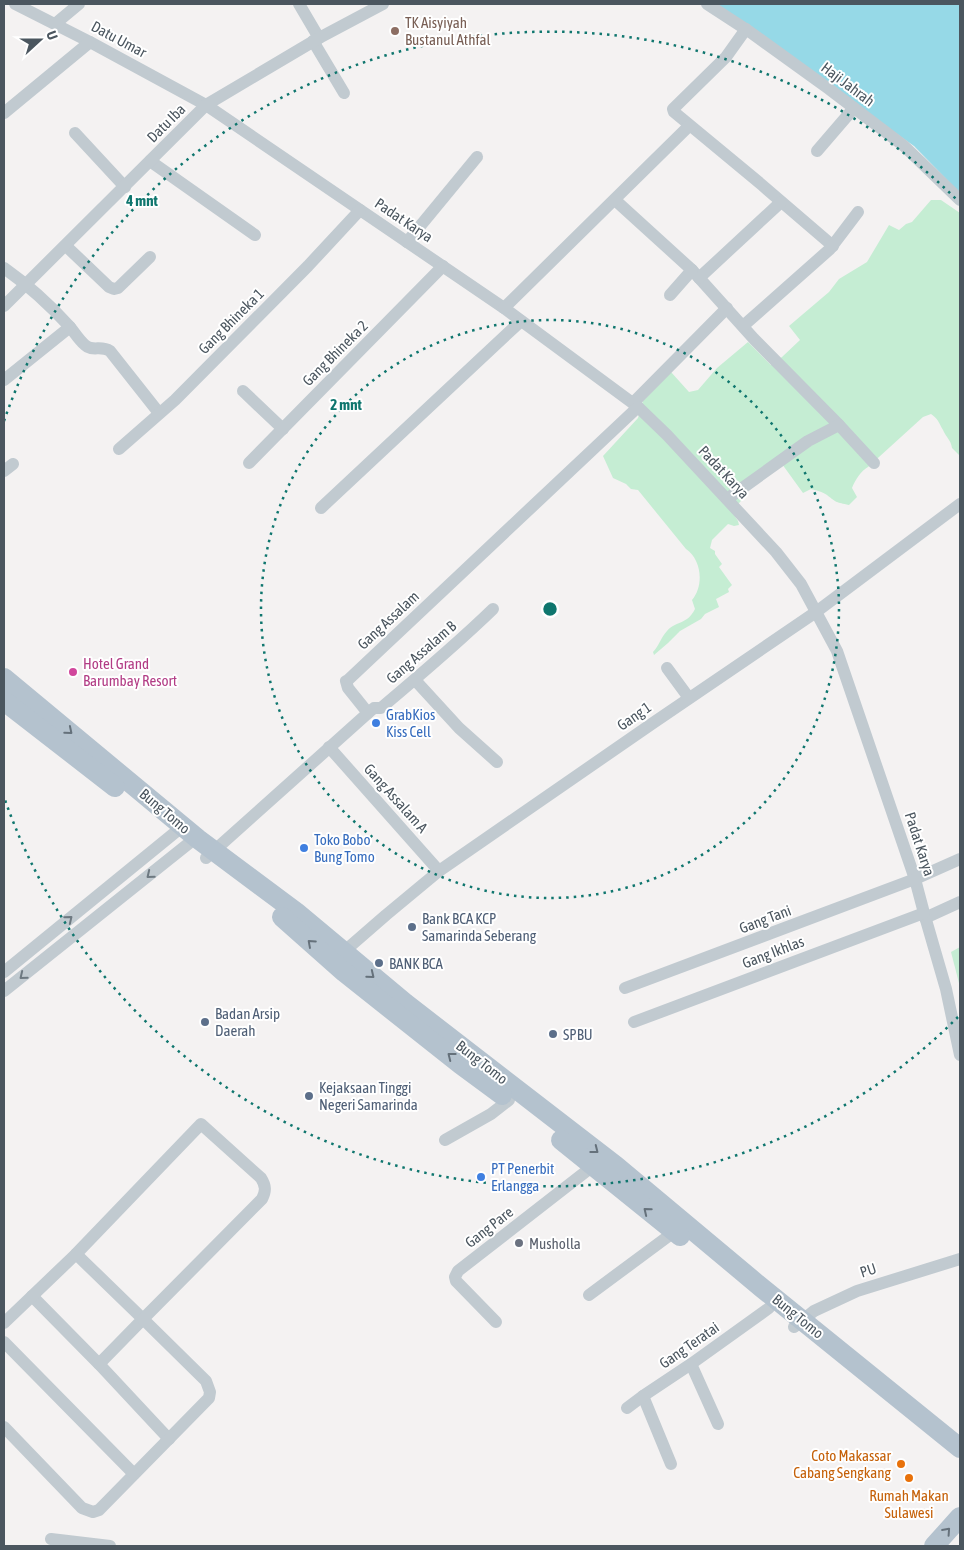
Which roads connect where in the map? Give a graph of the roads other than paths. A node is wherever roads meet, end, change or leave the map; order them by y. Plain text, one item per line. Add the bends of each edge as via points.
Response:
1 (15, 4) edge
2 (79, 4) edge
3 (299, 4) edge
4 (383, 4) edge
5 (707, 4) edge
6 (55, 24) junction
7 (746, 29) junction
8 (316, 39) junction
9 (90, 42) junction
10 (344, 93) dead end
11 (206, 105) junction
12 (854, 108) junction
13 (4, 113) edge
14 (689, 126) junction
15 (75, 133) dead end
16 (817, 151) dead end
17 (477, 157) dead end
18 (150, 161) junction
19 (125, 187) junction
20 (615, 200) junction
21 (960, 200) edge
22 (781, 202) junction
23 (360, 210) junction
24 (858, 212) dead end
25 (255, 235) dead end
26 (407, 242) junction
27 (66, 246) junction
28 (833, 246) junction
29 (150, 257) dead end
30 (443, 266) junction
31 (4, 268) edge
32 (695, 274) junction
33 (26, 283) junction
34 (670, 295) dead end
35 (4, 306) edge
36 (504, 308) junction
37 (727, 308) junction
38 (521, 320) junction
39 (70, 326) junction
40 (743, 326) junction
41 (4, 380) edge
42 (243, 391) dead end
43 (636, 405) junction
44 (159, 413) junction
45 (839, 425) junction
46 (283, 429) junction
47 (119, 449) dead end
48 (874, 462) dead end
49 (249, 463) dead end
50 (727, 499) junction
51 (960, 504) edge
52 (321, 508) dead end
53 (493, 609) dead end
54 (816, 612) junction
55 (667, 668) dead end
56 (4, 678) edge
57 (415, 680) junction
58 (689, 698) junction
59 (4, 701) edge
60 (368, 713) junction
61 (43, 721) junction
62 (329, 747) junction
63 (497, 762) dead end
64 (185, 835) junction
65 (210, 855) junction
66 (960, 859) edge
67 (439, 871) junction
68 (915, 879) junction
69 (960, 902) edge
70 (924, 915) junction
71 (338, 957) junction
72 (4, 972) edge
73 (625, 988) dead end
74 (4, 991) edge
75 (634, 1022) dead end
76 (960, 1056) edge
77 (509, 1100) junction
78 (562, 1133) junction
79 (445, 1140) dead end
80 (593, 1166) junction
81 (674, 1232) junction
82 (76, 1254) junction
83 (960, 1259) edge
84 (589, 1294) dead end
85 (32, 1296) junction
86 (769, 1308) junction
87 (143, 1320) junction
88 (496, 1322) dead end
89 (4, 1323) edge
90 (798, 1324) junction
91 (4, 1342) edge
92 (99, 1364) junction
93 (692, 1364) junction
94 (643, 1396) junction
95 (627, 1408) dead end
96 (718, 1424) dead end
97 (4, 1427) edge
98 (169, 1439) junction
99 (960, 1448) edge
100 (960, 1458) edge
101 (671, 1464) dead end
102 (134, 1474) junction
103 (960, 1517) edge
104 (51, 1539) dead end
105 (110, 1546) edge
106 (934, 1546) edge

1 - 6 street, Datu Umar
2 - 6 street
3 - 8 street
4 - 8 street, Datu Iba
5 - 7 street, Haji Jahrah
6 - 9 street, Datu Umar
7 - 12 street, Haji Jahrah
7 - 14 street via 726,57 673,110
8 - 10 street
8 - 11 street, Datu Iba
9 - 11 street, Datu Umar
9 - 13 street
11 - 18 street, Datu Iba
11 - 23 street, Padat Karya
12 - 16 street
12 - 21 street, Haji Jahrah via 904,146
14 - 20 street
14 - 22 street
15 - 19 street
17 - 26 street
18 - 19 street, Datu Iba
18 - 25 street
19 - 27 street, Datu Iba
20 - 32 street
20 - 36 street
22 - 28 street
22 - 32 street
23 - 26 street, Padat Karya
23 - 44 street, Gang Bhineka 1 via 287,288
24 - 28 street
26 - 30 street, Padat Karya
27 - 29 street via 114,289
27 - 33 street, Datu Iba
28 - 40 street
30 - 36 street, Padat Karya
30 - 46 street, Gang Bhineka 2
31 - 33 street
32 - 34 street
32 - 37 street
33 - 35 street, Datu Iba
33 - 39 street
36 - 38 street, Padat Karya
37 - 40 street
37 - 43 street
38 - 43 street, Padat Karya
38 - 52 street
39 - 41 street
39 - 44 street via 86,346 110,352
40 - 45 street
42 - 46 street
43 - 50 street, Padat Karya
43 - 60 street, Gang Assalam via 346,682
44 - 47 street, Gang Bhineka 1
45 - 48 street
45 - 50 street via 808,441
46 - 49 street, Gang Bhineka 2
50 - 54 street, Padat Karya via 776,552 801,584
51 - 54 street, Gang 1
53 - 57 street, Gang Assalam B
54 - 58 street, Gang 1
54 - 68 street, Padat Karya via 837,650
55 - 58 street
56 - 61 main road, Bung Tomo
57 - 60 street, Gang Assalam B via 381,708 374,708
57 - 63 street via 459,728
58 - 67 street, Gang 1
59 - 61 main road, Bung Tomo
60 - 62 street
61 - 64 main road, Bung Tomo via 108,781
62 - 65 street
62 - 67 street, Gang Assalam A
64 - 65 main road, Bung Tomo
72 -> 64 street
64 -> 74 street
65 - 71 main road, Bung Tomo via 287,921
66 - 68 street, Gang Tani
67 - 71 street, Gang 1
68 - 70 street, Padat Karya
68 - 73 street, Gang Tani
69 - 70 street, Gang Ikhlas
70 - 75 street, Gang Ikhlas
70 - 76 street, Padat Karya via 946,989
77 -> 71 main road, Bung Tomo via 453,1058
71 -> 78 main road, Bung Tomo via 404,1003
77 - 78 main road, Bung Tomo
77 - 79 street
78 - 80 main road, Bung Tomo
78 -> 90 main road, Bung Tomo via 616,1166
81 -> 80 main road, Bung Tomo
80 - 88 street, Gang Pare via 458,1272 456,1281
81 - 84 street
81 - 86 main road, Bung Tomo
82 - 85 street
82 - 87 street
82 - 87 street via 201,1124 261,1178 266,1189 262,1199
83 - 90 street, PU via 858,1291 814,1311
85 - 89 street
85 - 92 street
86 - 90 main road, Bung Tomo
86 - 93 street, Gang Teratai
87 - 92 street
87 - 98 street via 208,1386 209,1398
90 - 99 main road, Bung Tomo
90 - 100 main road, Bung Tomo
91 - 102 street
92 - 98 street
93 - 94 street, Gang Teratai
93 - 96 street
94 - 95 street, Gang Teratai
94 - 101 street
97 - 102 street via 88,1511 99,1510
98 - 102 street
106 -> 103 main road
104 - 105 street

